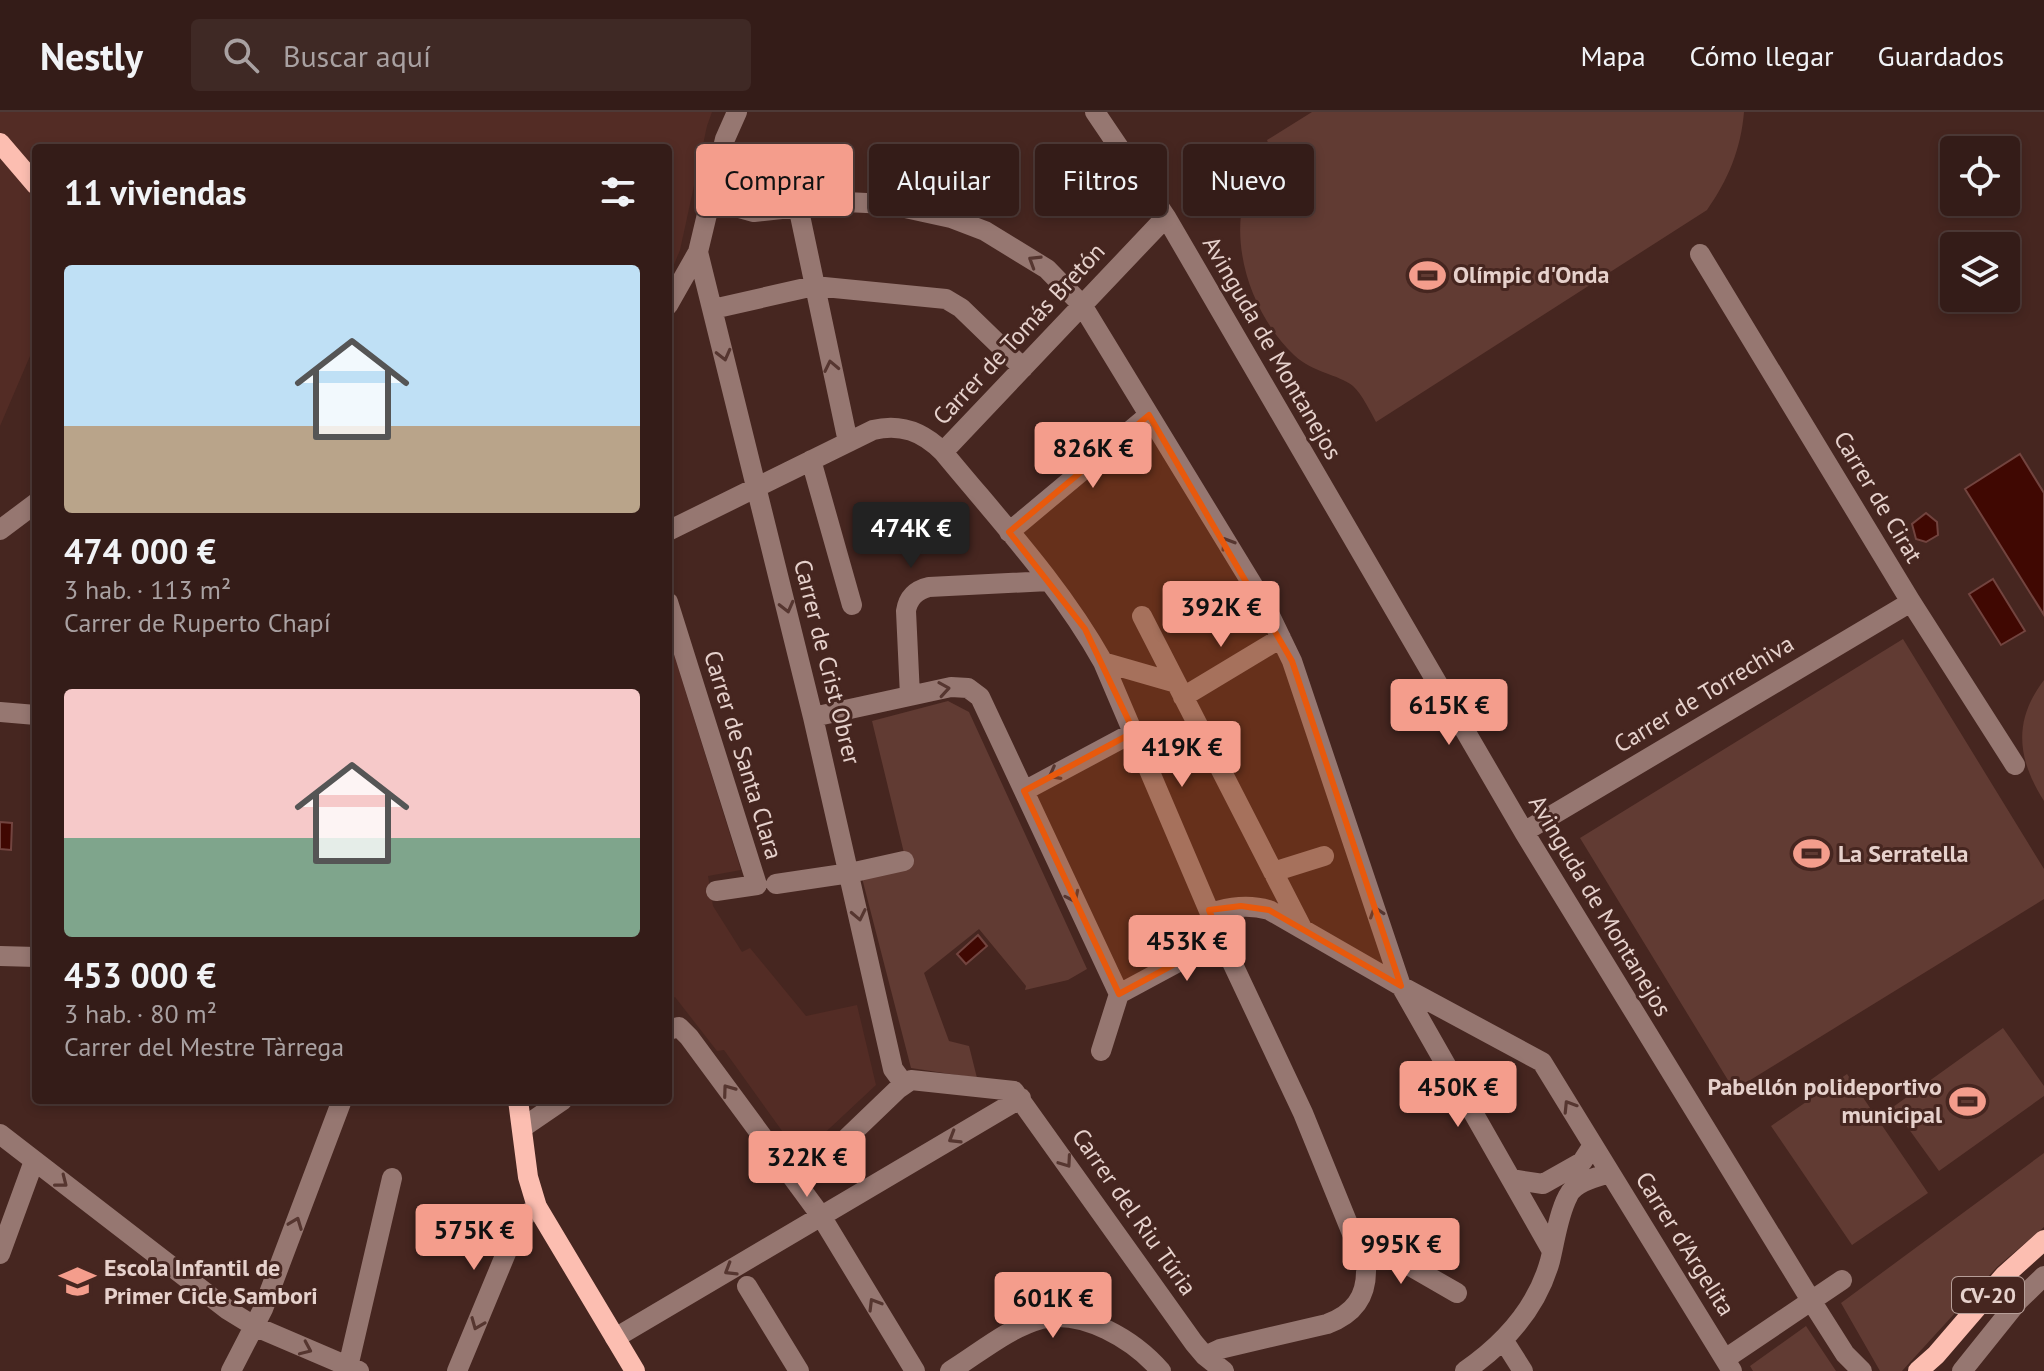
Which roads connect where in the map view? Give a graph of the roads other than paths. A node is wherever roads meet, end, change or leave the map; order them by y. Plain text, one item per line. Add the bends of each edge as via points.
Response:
1 (737, 112) edge
2 (1095, 112) edge
3 (0, 143) edge
4 (724, 144) edge
5 (32, 180) edge
6 (853, 202) edge
7 (707, 216) edge
8 (800, 216) edge
9 (1166, 217) junction
10 (698, 252) junction
11 (1700, 254) dead end
12 (814, 286) junction
13 (672, 298) edge
14 (1082, 305) junction
15 (713, 309) junction
16 (1023, 368) junction
17 (1149, 415) junction
18 (848, 442) junction
19 (943, 452) junction
20 (811, 460) junction
21 (757, 486) junction
22 (32, 506) edge
23 (672, 529) edge
24 (0, 530) edge
25 (1009, 532) junction
26 (1049, 581) junction
27 (1911, 602) junction
28 (852, 605) dead end
29 (672, 615) edge
30 (1142, 616) dead end
31 (1281, 638) junction
32 (1103, 662) junction
33 (1180, 690) junction
34 (910, 696) junction
35 (0, 712) edge
36 (32, 715) edge
37 (813, 717) junction
38 (1134, 732) junction
39 (2015, 765) dead end
40 (1024, 791) junction
41 (1524, 832) junction
42 (1324, 856) dead end
43 (904, 861) dead end
44 (1273, 872) junction
45 (850, 873) junction
46 (776, 884) dead end
47 (716, 891) dead end
48 (1210, 913) junction
49 (1302, 928) junction
50 (1221, 939) junction
51 (0, 956) edge
52 (32, 957) edge
53 (1401, 986) junction
54 (1126, 991) junction
55 (672, 1029) edge
56 (1101, 1051) dead end
57 (904, 1084) junction
58 (1021, 1098) junction
59 (340, 1104) edge
60 (519, 1104) edge
61 (557, 1104) edge
62 (522, 1128) junction
63 (0, 1134) edge
64 (1593, 1145) junction
65 (34, 1161) junction
66 (1610, 1173) junction
67 (392, 1178) dead end
68 (798, 1185) junction
69 (1515, 1186) junction
70 (1568, 1193) junction
71 (537, 1207) junction
72 (821, 1216) junction
73 (2044, 1240) edge
74 (1358, 1243) junction
75 (1552, 1251) junction
76 (0, 1254) edge
77 (2044, 1276) edge
78 (1842, 1280) dead end
79 (747, 1286) dead end
80 (1457, 1293) dead end
81 (1812, 1302) junction
82 (254, 1326) junction
83 (615, 1338) junction
84 (1504, 1341) junction
85 (1205, 1356) junction
86 (1846, 1362) edge
87 (1933, 1363) edge
88 (1728, 1365) edge
89 (353, 1369) edge
90 (231, 1371) edge
91 (457, 1371) edge
92 (635, 1371) edge
93 (799, 1371) edge
94 (915, 1371) edge
95 (950, 1371) edge
96 (1161, 1371) edge
97 (1224, 1371) edge
98 (1465, 1371) edge
99 (1523, 1371) edge
100 (1862, 1371) edge
101 (1918, 1371) edge
102 (1962, 1371) edge

1 - 4 street
2 - 9 street, Avinguda de Montanejos
3 - 5 main road
14 -> 6 street via 1047,269 985,231 887,204
7 - 10 street
8 - 12 street
9 - 14 street, Carrer de Tomás Bretón
9 - 41 street, Avinguda de Montanejos
10 - 13 street
10 - 15 street, Carrer de Crist Obrer
11 - 27 street, Carrer de Cirat
12 - 15 street
12 - 16 street via 954,301
18 -> 12 street
14 - 16 street, Carrer de Tomás Bretón
14 - 17 street
15 -> 21 street, Carrer de Crist Obrer
16 - 19 street, Carrer de Tomás Bretón
17 - 25 street
31 -> 17 street
18 - 19 street via 882,428 902,427
18 - 20 street
19 - 25 street
20 - 21 street
20 - 28 street
21 - 23 street
21 -> 37 street, Carrer de Crist Obrer
22 - 24 street
25 - 26 street
26 - 32 street
26 - 34 street via 918,591 906,611
27 - 39 street, Carrer de Cirat
27 - 41 street, Carrer de Torrechiva
29 - 47 street, Carrer de Santa Clara via 757,885
30 - 33 street
31 - 33 street
53 -> 31 street
32 - 33 street
32 - 38 street
33 - 44 street
34 - 37 street
34 -> 40 street via 960,687 980,697
35 - 36 street
37 - 45 street, Carrer de Crist Obrer
38 -> 40 street
38 - 48 street
40 -> 54 street via 1103,961
41 - 81 street, Avinguda de Montanejos
42 - 44 street
43 - 45 street, Carrer de Santa Clara
44 - 49 street
45 - 46 street, Carrer de Santa Clara
45 -> 57 street, Carrer de Crist Obrer via 893,1069
48 - 49 street, Carrer d'Argelita via 1255,906
48 - 50 street
49 - 53 street, Carrer d'Argelita
50 - 54 street
50 - 74 street
51 - 52 street
64 -> 53 street, Carrer d'Argelita via 1542,1062
53 - 69 street, Carrer d'Argelita
54 - 56 street
68 -> 55 street via 689,1037 679,1027
57 - 58 street via 918,1080 1007,1090
57 - 68 street
58 -> 72 street
58 -> 85 street, Carrer del Riu Túria
82 -> 59 street
60 - 62 main road
61 - 62 street
62 - 71 main road
63 - 65 street
64 - 66 street, Carrer d'Argelita
64 - 69 street via 1582,1162 1543,1184
65 - 76 street
65 -> 82 street
66 - 70 street
66 - 88 street, Carrer d'Argelita
67 - 89 street
68 - 72 street
69 - 70 street
69 - 75 street, Carrer d'Argelita
70 - 75 street
71 - 83 main road
71 -> 91 street via 523,1217 514,1234
72 -> 83 street
94 -> 72 street
73 - 87 main road, CV-20 via 2004,1276
74 - 80 street via 1384,1251
74 - 85 street via 1366,1268 1364,1295 1348,1314
75 - 84 street via 1535,1297
77 - 102 street
78 - 81 street
79 - 93 street
81 - 86 street, Avinguda de Montanejos
81 - 88 street
82 -> 89 street
82 - 90 street
83 - 92 main road
84 - 98 street
84 - 99 street
85 - 97 street, Carrer del Riu Túria
86 - 100 street, Avinguda de Montanejos
87 - 101 main road, CV-20
95 - 96 street via 1017,1329 1058,1317 1113,1334

